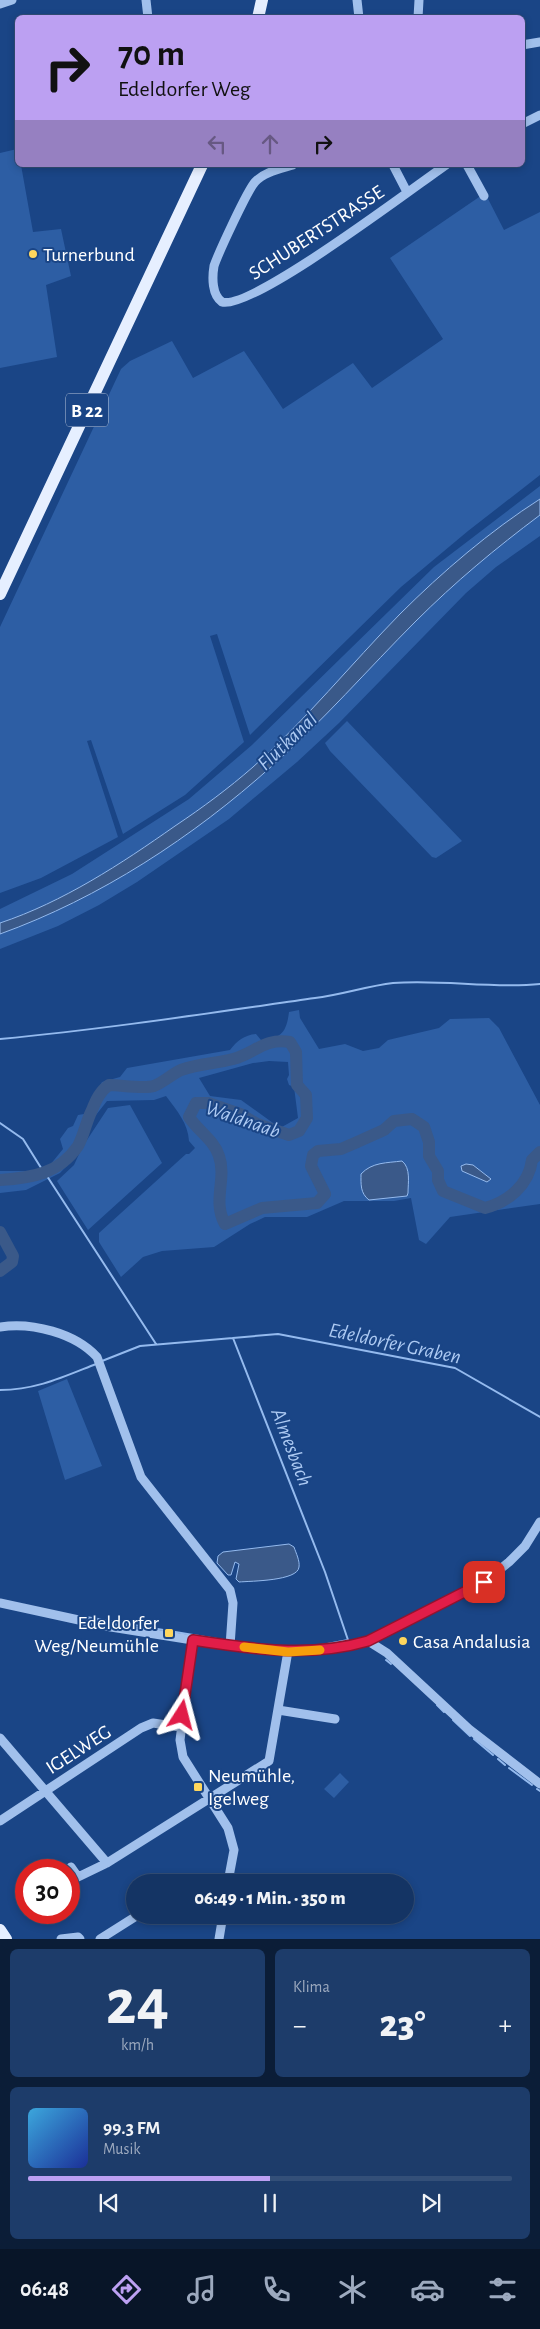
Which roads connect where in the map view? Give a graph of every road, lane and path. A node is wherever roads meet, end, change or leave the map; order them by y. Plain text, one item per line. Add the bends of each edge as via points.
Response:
1 (12, 0) edge
2 (146, 0) edge
3 (262, 0) edge
4 (357, 0) edge
5 (419, 0) edge
6 (0, 4) edge
7 (148, 15) edge
8 (259, 15) edge
9 (358, 15) edge
10 (418, 15) edge
11 (540, 42) edge
12 (525, 44) edge
13 (540, 115) edge
14 (525, 122) edge
15 (201, 167) edge
16 (287, 167) edge
17 (394, 167) edge
18 (443, 167) edge
19 (468, 167) edge
20 (407, 192) junction
21 (484, 196) dead end
22 (0, 594) edge
23 (0, 1327) edge
24 (540, 1522) edge
25 (0, 1603) edge
26 (193, 1640) junction
27 (368, 1641) junction
28 (230, 1646) junction
29 (288, 1652) junction
30 (278, 1710) junction
31 (335, 1719) dead end
32 (180, 1727) junction
33 (0, 1738) edge
34 (540, 1784) edge
35 (46, 1791) junction
36 (209, 1799) junction
37 (0, 1821) edge
38 (107, 1863) junction
39 (230, 1874) edge
40 (80, 1880) edge
41 (126, 1923) edge
42 (222, 1924) edge
43 (0, 1930) edge
44 (6, 1939) edge
45 (61, 1939) edge
46 (80, 1939) edge
47 (100, 1939) edge
48 (219, 1939) edge

1 - 6 street
2 - 7 street
3 - 8 main road
4 - 9 street
5 - 10 street
11 - 12 street
13 - 14 street
15 - 22 main road, B 22
16 - 20 street, SCHUBERTSTRASSE via 262,176 250,187 215,265 216,295 225,303 234,303 294,271
17 - 20 street
18 - 20 street, SCHUBERTSTRASSE
19 - 21 street
23 - 28 street via 16,1324 54,1332 85,1346 99,1361 141,1477 230,1590
24 - 27 street via 525,1546 484,1582
25 - 26 street via 111,1627
26 - 28 street
26 - 32 street
27 - 29 street via 333,1649
27 - 34 street via 387,1653 469,1730
28 - 29 street
29 - 30 street
30 - 31 street
30 - 36 street via 269,1761
32 - 35 street, IGELWEG via 153,1723
32 - 36 street via 183,1757
33 - 35 street
35 - 37 street, IGELWEG
35 - 38 street
36 - 38 street
36 - 39 street via 228,1828 234,1850
38 - 40 street
41 - 47 street
42 - 48 street
43 - 44 main road
45 - 46 street

